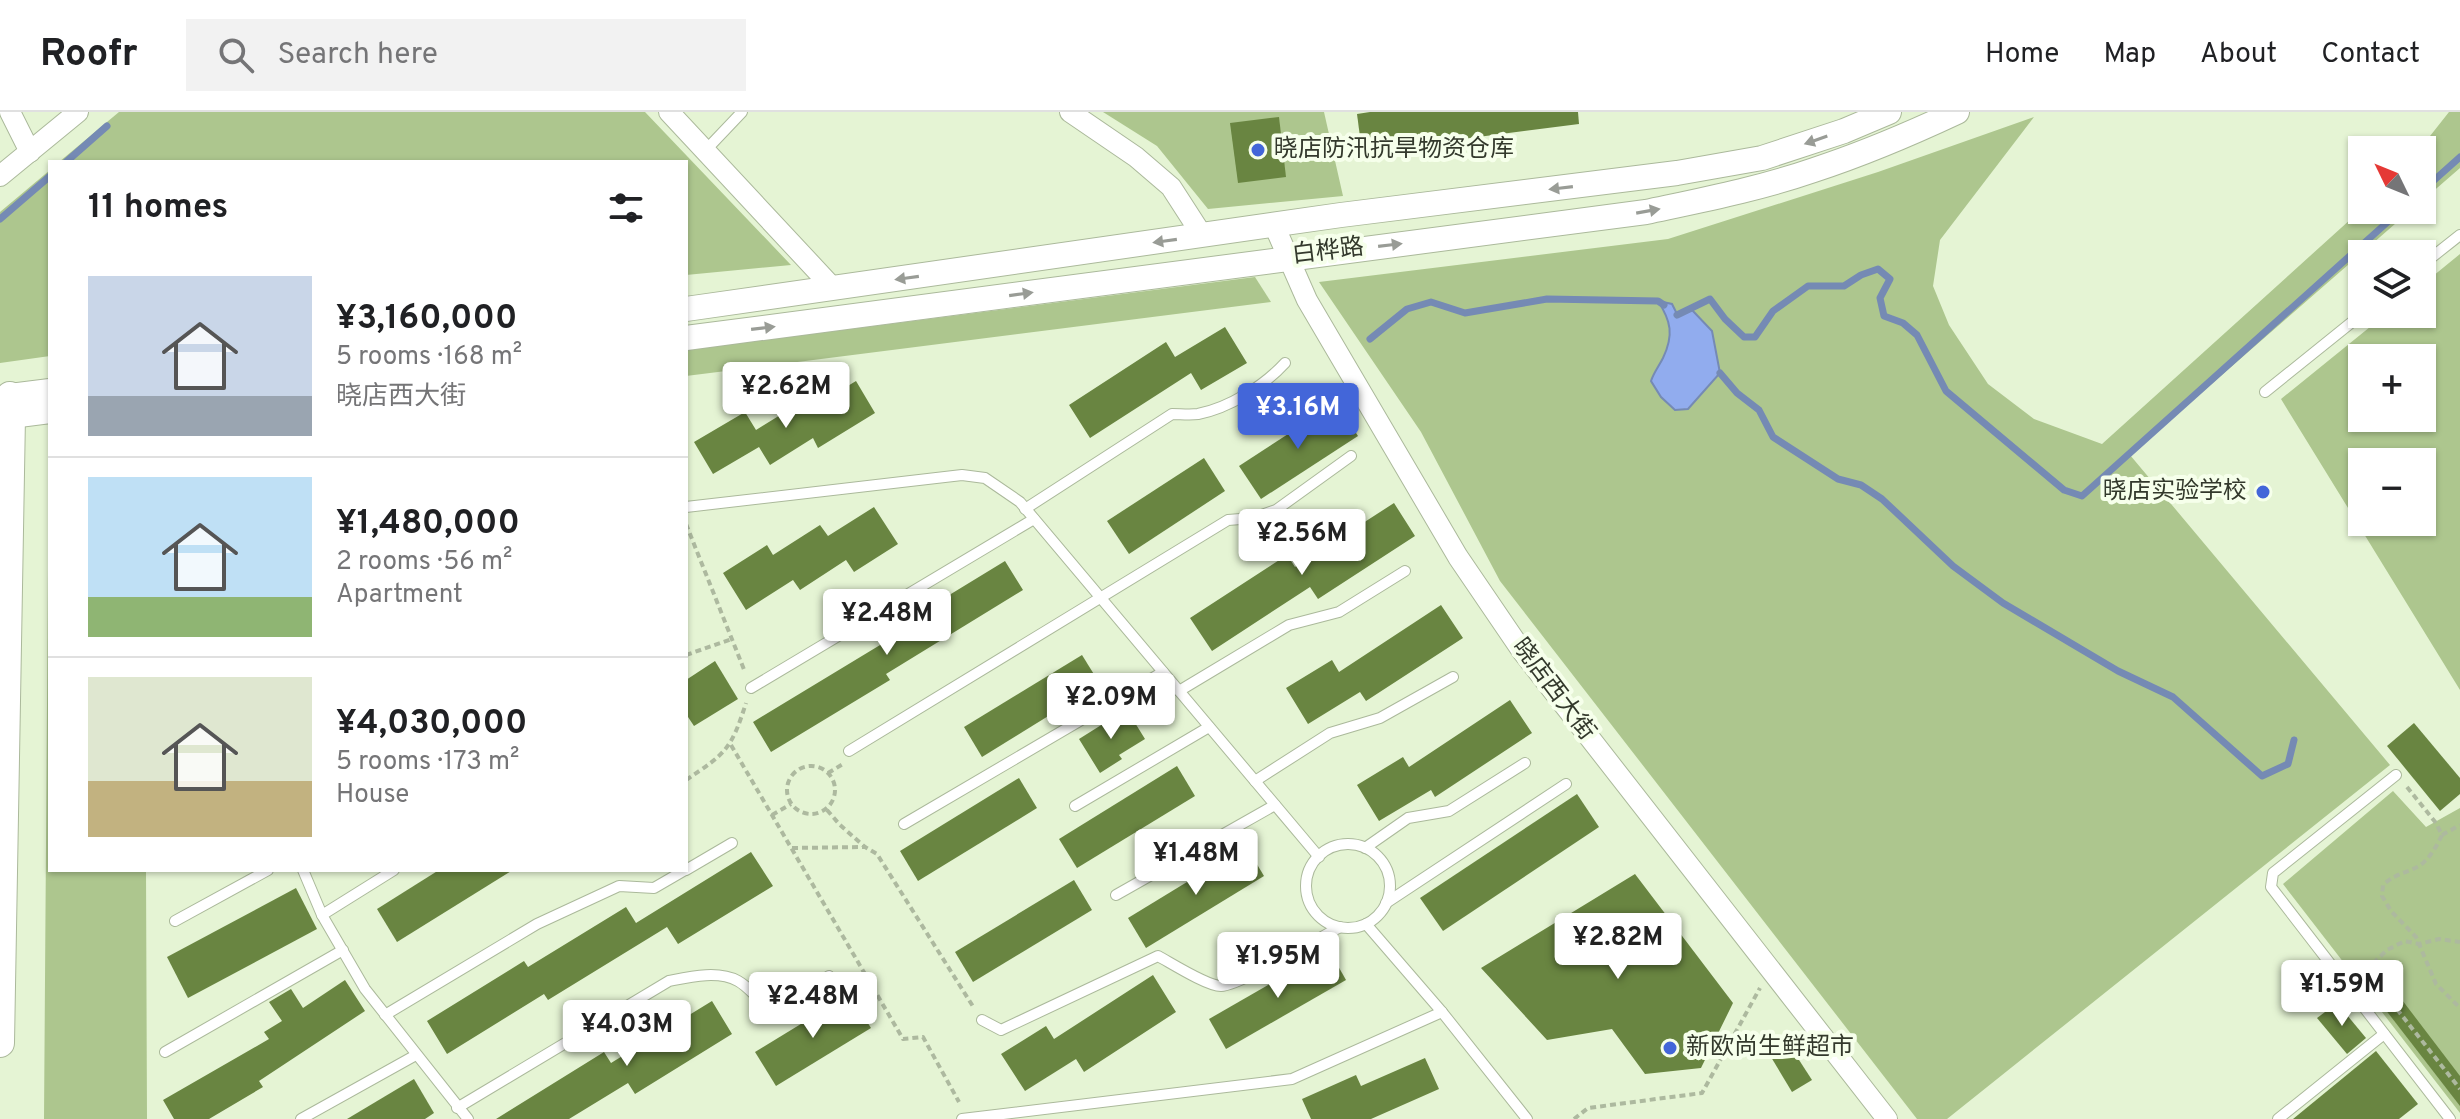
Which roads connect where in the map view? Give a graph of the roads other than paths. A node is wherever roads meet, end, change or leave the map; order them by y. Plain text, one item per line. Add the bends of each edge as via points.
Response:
1 (10, 112) edge
2 (78, 112) edge
3 (669, 112) edge
4 (742, 112) edge
5 (1070, 112) edge
6 (1889, 112) edge
7 (1957, 112) edge
8 (705, 151) junction
9 (30, 152) junction
10 (0, 176) edge
11 (1274, 225) junction
12 (1202, 235) junction
13 (2460, 235) edge
14 (2436, 254) edge
15 (1288, 257) junction
16 (833, 288) junction
17 (688, 309) edge
18 (2348, 325) edge
19 (688, 338) edge
20 (1285, 363) dead end
21 (48, 392) edge
22 (2265, 392) dead end
23 (7, 409) edge
24 (48, 411) edge
25 (1351, 456) dead end
26 (5, 498) edge
27 (688, 507) edge
28 (1025, 509) junction
29 (1034, 519) junction
30 (1405, 571) dead end
31 (1100, 598) junction
32 (1163, 672) junction
33 (1453, 677) dead end
34 (751, 688) road end
35 (1179, 691) junction
36 (1209, 727) junction
37 (849, 751) dead end
38 (1525, 763) dead end
39 (2396, 775) road end
40 (1255, 781) junction
41 (1566, 784) dead end
42 (1275, 805) junction
43 (1075, 806) dead end
44 (904, 824) dead end
45 (732, 843) dead end
46 (1365, 848) junction
47 (1319, 857) junction
48 (688, 869) edge
49 (264, 872) edge
50 (304, 872) edge
51 (391, 872) edge
52 (682, 872) edge
53 (1116, 895) dead end
54 (1386, 903) junction
55 (322, 915) junction
56 (175, 921) dead end
57 (1366, 924) junction
58 (1340, 927) junction
59 (343, 950) junction
60 (829, 976) dead end
61 (1442, 1012) junction
62 (385, 1015) junction
63 (982, 1020) road end
64 (2384, 1034) junction
65 (0, 1043) edge
66 (165, 1052) dead end
67 (416, 1055) junction
68 (457, 1108) junction
69 (301, 1119) edge
70 (468, 1119) edge
71 (966, 1119) edge
72 (1527, 1119) edge
73 (1887, 1119) edge
74 (2278, 1119) edge
75 (2450, 1119) edge

1 - 9 street
2 - 9 street
3 - 8 street
4 - 8 lane
5 - 12 street via 1171,187
6 -> 11 street, 白桦路 via 1762,158
15 -> 7 street, 白桦路 via 1646,212 1812,171
8 - 16 street
9 - 10 street
11 - 12 street, 白桦路
11 - 15 street, 晓店西大街
12 -> 16 street, 白桦路
13 - 14 lane
19 -> 15 street, 白桦路
15 - 73 street, 晓店西大街 via 1307,300 1458,557 1522,651
16 - 17 street, 白桦路
18 - 22 lane
20 - 28 lane via 1226,405 1172,414
21 - 23 street
23 - 24 street
23 - 26 main road
25 - 31 lane via 1276,510 1228,520
26 - 65 main road
27 - 28 lane via 962,475 985,478
28 - 29 lane
29 - 31 lane
29 - 34 lane
30 - 35 lane via 1339,612 1289,625
31 - 32 lane
31 - 37 lane
32 - 35 lane
32 - 44 lane
33 - 40 lane via 1380,718 1330,733
35 - 36 lane
36 - 40 lane
36 - 43 lane
38 - 46 lane via 1449,811 1408,818
39 - 64 lane via 2273,873 2271,887
40 - 42 lane
41 - 54 lane
42 - 47 lane
42 - 53 lane
45 - 48 lane
46 - 47 lane via 1345,844
46 - 54 lane via 1388,875
47 - 58 lane via 1307,877 1306,891 1317,915
49 - 56 lane
50 - 55 lane
51 - 55 lane
52 - 62 lane via 654,888 619,886 537,924
54 - 57 lane
55 - 59 lane
57 - 58 lane
57 - 61 lane
58 - 63 lane via 1221,986 1158,956 1001,1030
59 - 62 lane
59 - 66 lane
60 - 68 lane via 779,1009 767,1006 737,980 696,975 669,981
61 - 71 lane via 1292,1079
61 - 72 lane
62 - 67 lane
64 - 74 lane
64 - 75 lane
67 - 68 lane
67 - 69 lane
68 - 70 lane

